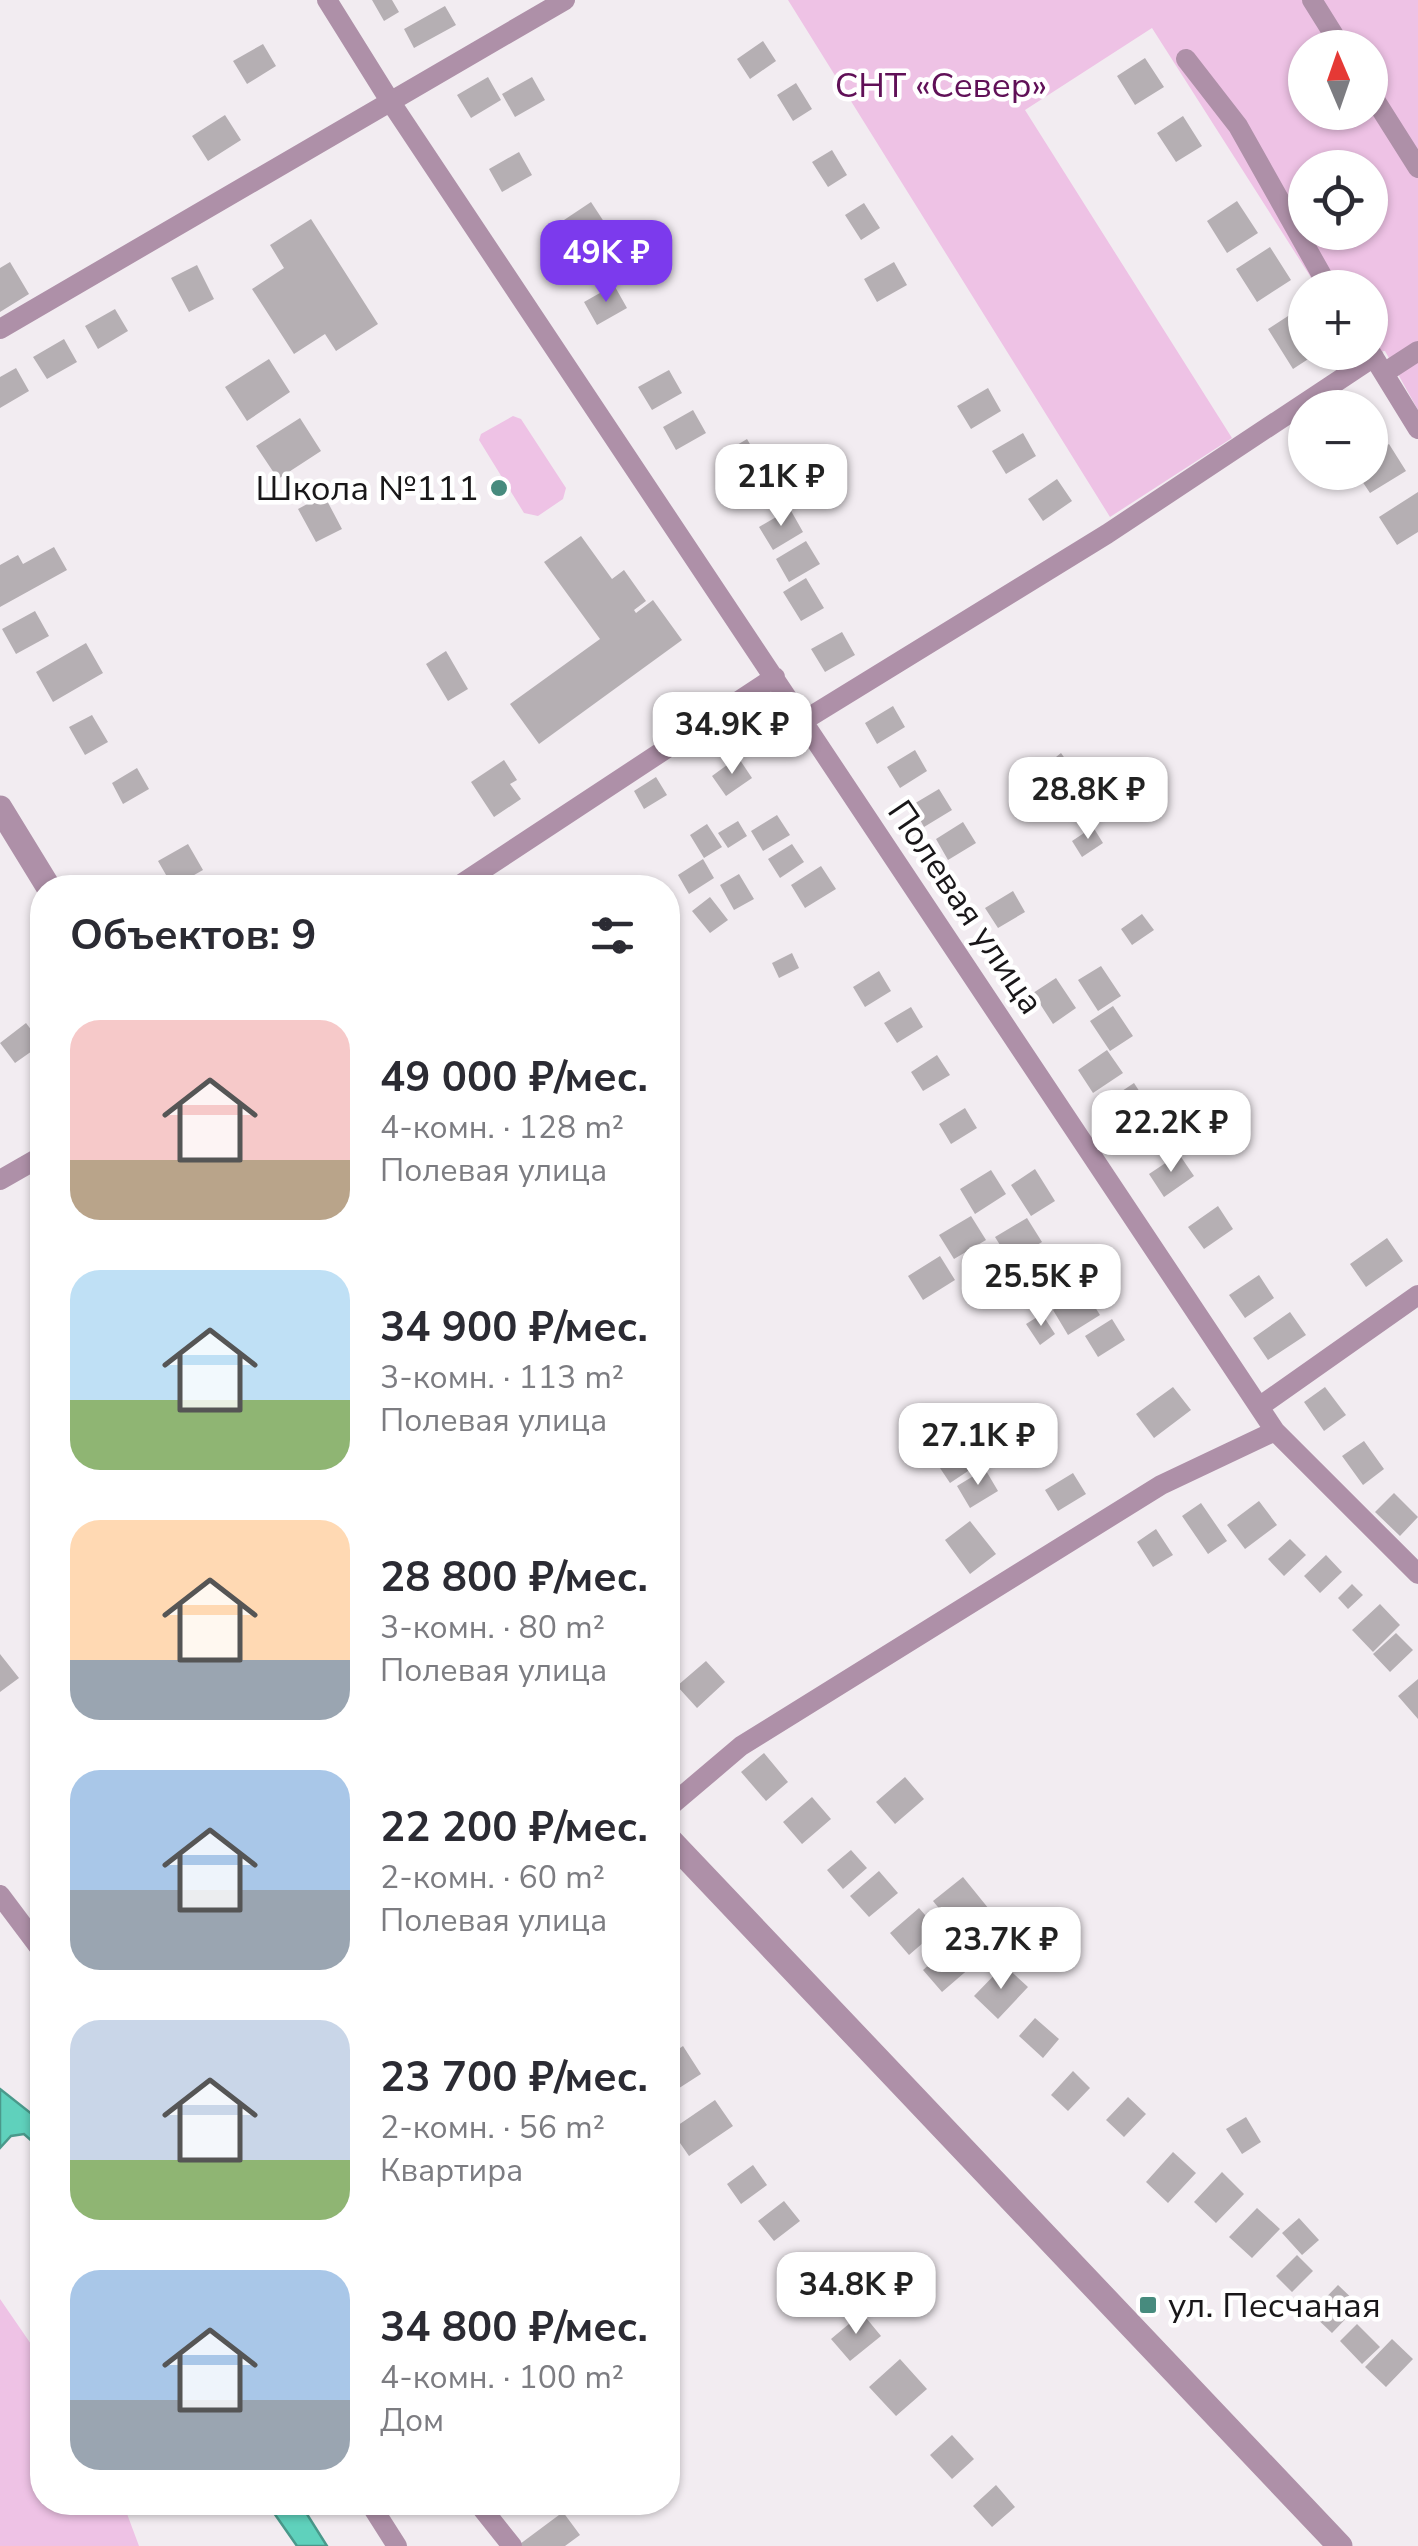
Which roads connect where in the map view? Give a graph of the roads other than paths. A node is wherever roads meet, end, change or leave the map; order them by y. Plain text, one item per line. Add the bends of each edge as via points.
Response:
1 (327, 0) edge
2 (565, 0) edge
3 (1312, 0) edge
4 (1331, 30) edge
5 (1186, 59) dead end
6 (390, 100) junction
7 (1388, 120) edge
8 (1418, 168) edge
9 (1319, 270) edge
10 (0, 329) edge
11 (1418, 351) edge
12 (1388, 357) edge
13 (1361, 370) edge
14 (1382, 370) edge
15 (1418, 430) edge
16 (774, 678) junction
17 (803, 720) junction
18 (0, 808) edge
19 (41, 875) edge
20 (474, 875) edge
21 (30, 1163) edge
22 (0, 1180) edge
23 (1418, 1294) edge
24 (1259, 1407) junction
25 (1275, 1430) junction
26 (1418, 1574) edge
27 (680, 1798) edge
28 (680, 1851) edge
29 (0, 1896) edge
30 (30, 1928) edge
31 (377, 2515) edge
32 (487, 2515) edge
33 (397, 2546) edge
34 (512, 2546) edge
35 (1340, 2546) edge

1 - 6 street, Полевая улица
2 - 6 street
3 - 4 street
5 - 9 street via 1238,126
6 - 10 street
6 - 16 street, Полевая улица
7 - 8 street
11 - 12 street
13 - 17 street
14 - 15 street
16 - 17 street, Полевая улица
16 - 20 street
17 - 24 street, Полевая улица
18 - 19 street
21 - 22 street
23 - 24 street
24 - 25 street, Полевая улица
25 - 26 street, Полевая улица
25 - 27 street via 1161,1485 741,1746
28 - 35 street
29 - 30 street
31 - 33 street
32 - 34 street

